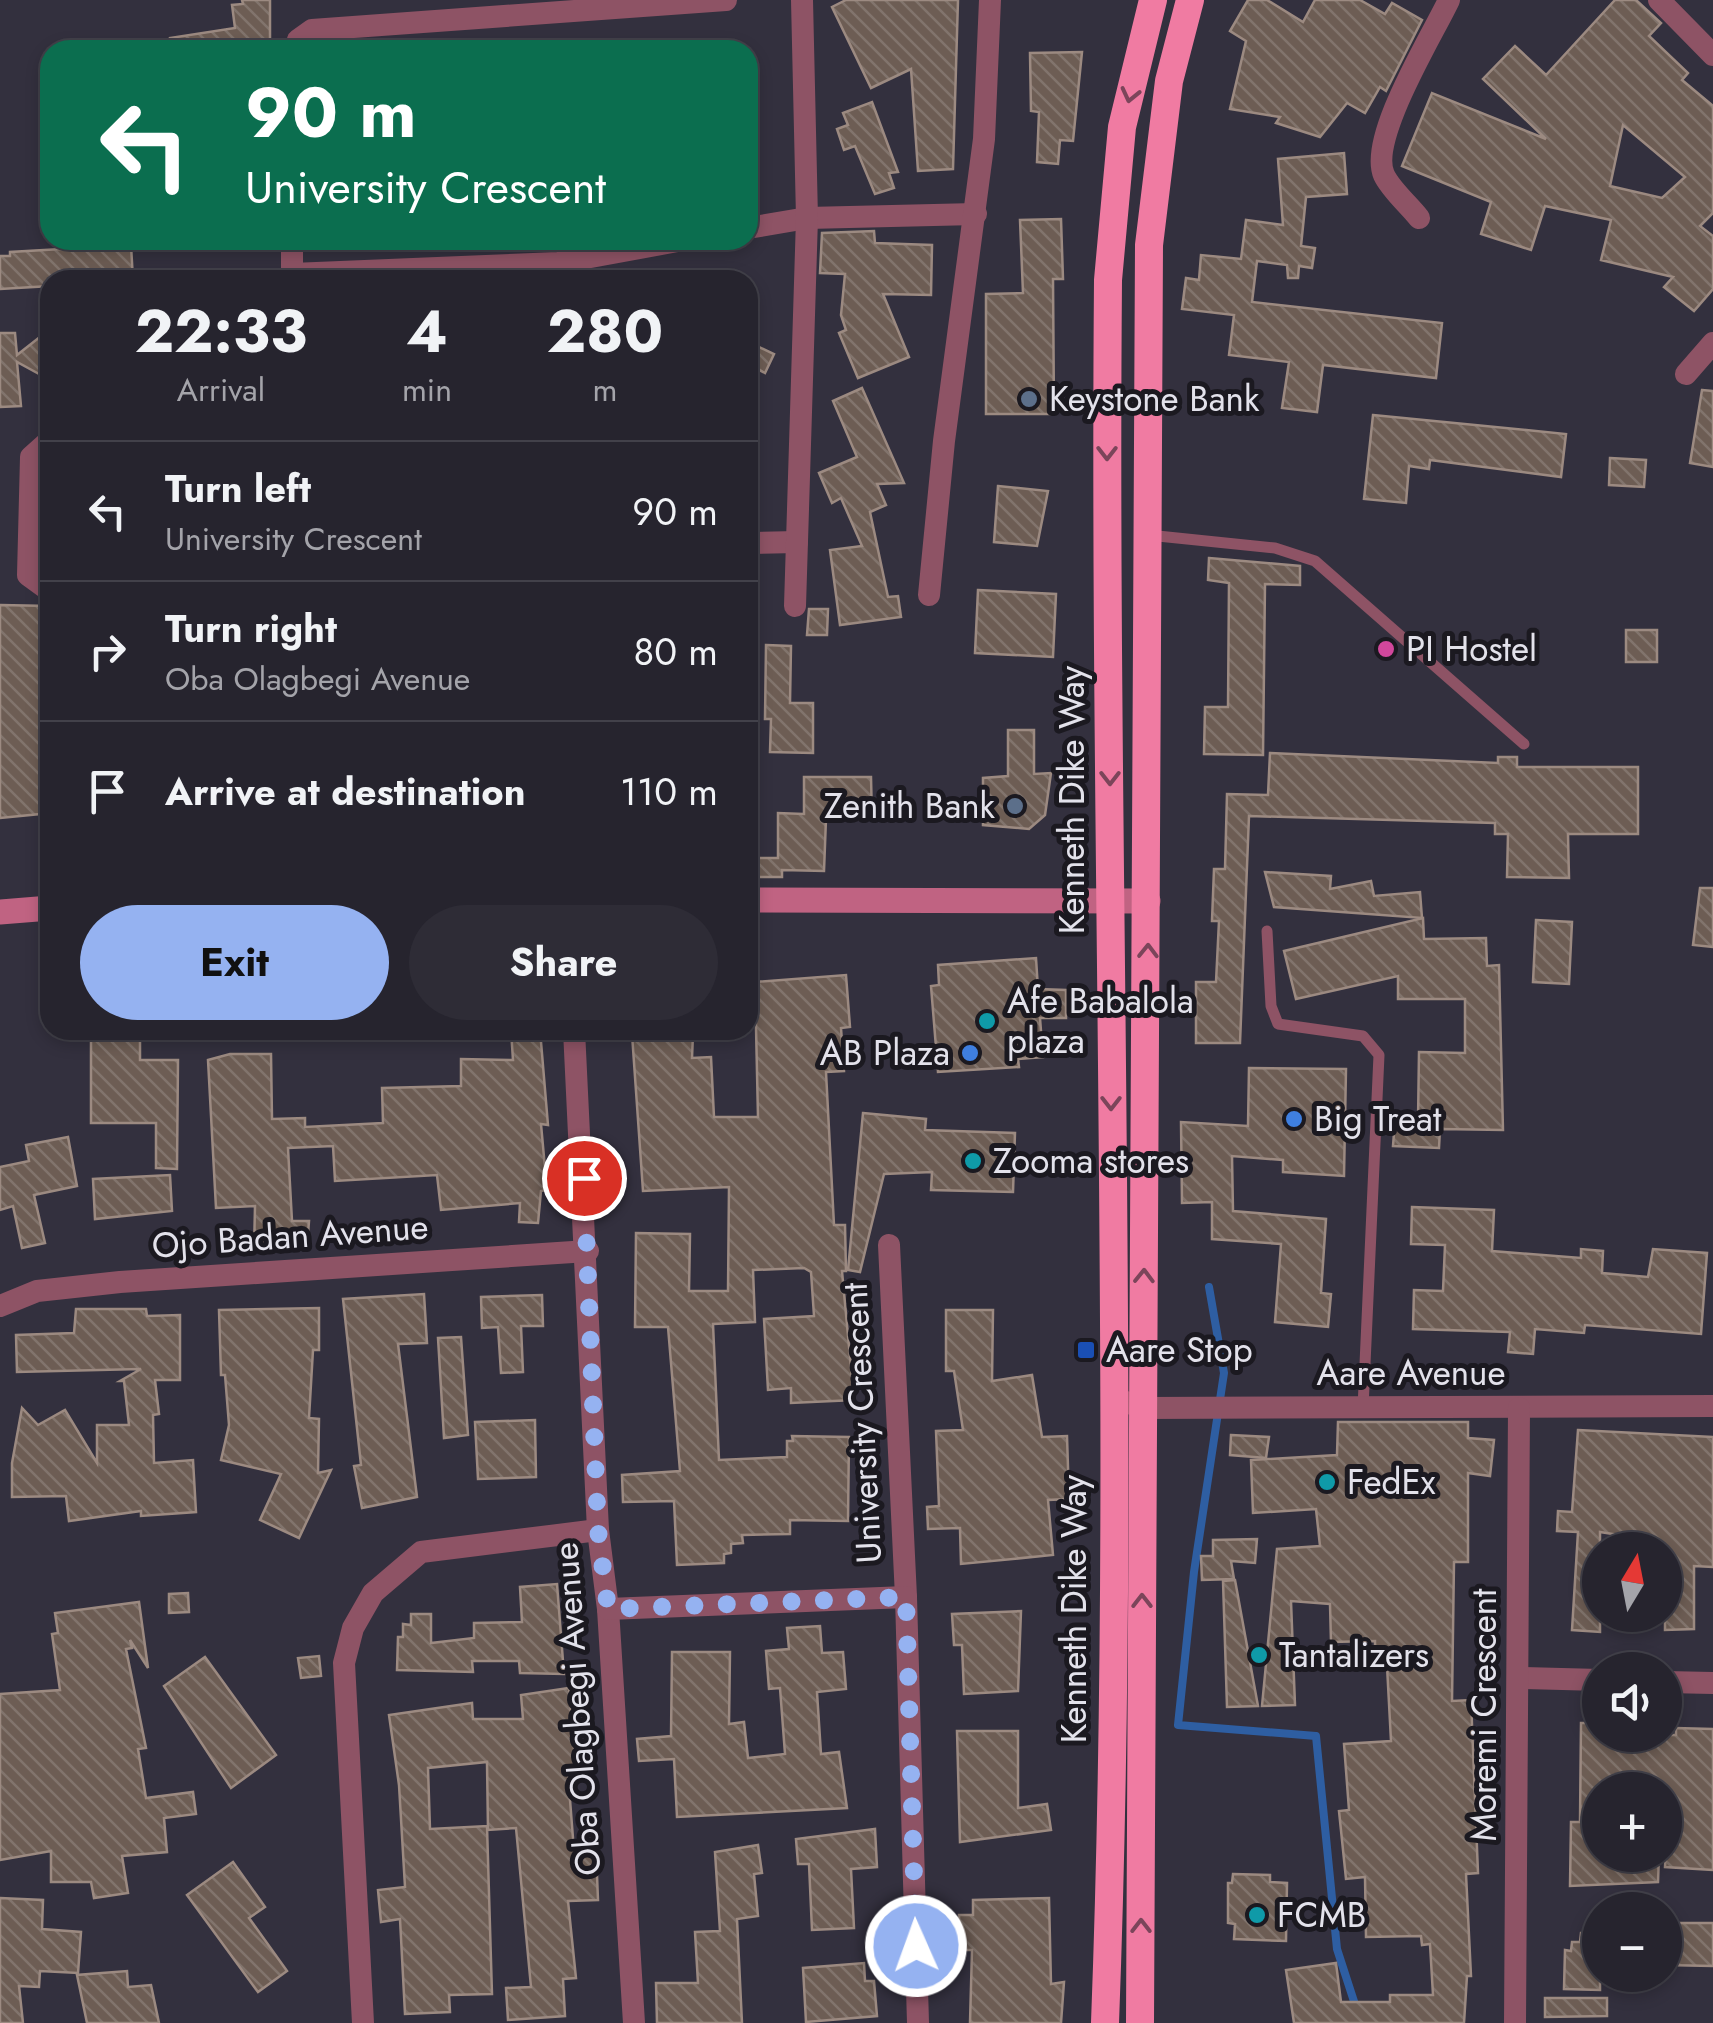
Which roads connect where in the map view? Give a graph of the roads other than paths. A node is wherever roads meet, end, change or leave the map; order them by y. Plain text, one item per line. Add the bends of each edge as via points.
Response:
1 (726, 0) edge
2 (802, 0) edge
3 (990, 0) edge
4 (1153, 0) edge
5 (1190, 0) edge
6 (1449, 0) edge
7 (1659, 0) edge
8 (298, 40) edge
9 (1713, 55) edge
10 (976, 214) junction
11 (807, 218) junction
12 (1419, 218) dead end
13 (758, 226) edge
14 (626, 250) edge
15 (416, 270) edge
16 (1713, 344) edge
17 (1686, 374) dead end
18 (40, 448) edge
19 (1108, 524) junction
20 (1148, 530) junction
21 (758, 542) edge
22 (797, 542) junction
23 (40, 584) edge
24 (929, 595) dead end
25 (795, 606) dead end
26 (1524, 744) dead end
27 (758, 900) edge
28 (1111, 900) junction
29 (1148, 901) junction
30 (40, 909) edge
31 (0, 912) edge
32 (1267, 932) dead end
33 (575, 1040) edge
34 (889, 1245) dead end
35 (588, 1251) junction
36 (0, 1306) edge
37 (1112, 1397) junction
38 (1713, 1406) edge
39 (1142, 1408) junction
40 (1363, 1408) junction
41 (1519, 1408) junction
42 (598, 1530) junction
43 (906, 1597) junction
44 (608, 1609) junction
45 (1520, 1678) junction
46 (1582, 1680) edge
47 (1682, 1682) edge
48 (1713, 1683) edge
49 (363, 2023) edge
50 (634, 2023) edge
51 (918, 2023) edge
52 (1105, 2023) edge
53 (1140, 2023) edge
54 (1515, 2023) edge

1 - 8 street via 312,30
2 - 11 street
3 - 10 street
4 -> 19 highway, Kenneth Dike Way via 1122,127 1109,263
5 - 20 highway, Kenneth Dike Way via 1169,81 1149,245
6 - 12 street via 1392,117 1381,158 1384,176
7 - 9 street
10 - 11 street
10 - 24 street
11 - 13 street
11 - 22 street
14 - 15 street via 558,262
16 - 17 street
18 - 23 street via 30,457 25,552 28,574
19 - 20 highway
19 -> 28 highway, Kenneth Dike Way
20 - 26 lane via 1275,548 1315,561
20 - 29 highway, Kenneth Dike Way
21 - 22 street
22 - 25 street
27 - 28 main road
28 - 29 main road
28 -> 37 highway, Kenneth Dike Way
39 -> 29 highway, Kenneth Dike Way
30 - 31 main road
32 - 40 lane via 1278,1024 1362,1036 1378,1055
33 - 35 street, Oba Olagbegi Avenue
34 - 43 street, University Crescent
35 - 36 street, Ojo Badan Avenue via 120,1282 37,1291
35 - 42 street, Oba Olagbegi Avenue
37 - 39 street, Aare Avenue
37 - 52 highway, Kenneth Dike Way
38 - 41 street, Aare Avenue
39 - 40 street, Aare Avenue
53 -> 39 highway, Kenneth Dike Way
40 - 41 street, Aare Avenue
41 - 45 street, Moremi Crescent
42 - 44 street, Oba Olagbegi Avenue
42 - 49 street via 422,1552 373,1593 354,1628 344,1663
43 - 44 street, University Crescent
43 - 51 street, University Crescent
44 - 50 street, Oba Olagbegi Avenue
45 - 46 street
45 - 54 street, Moremi Crescent
47 - 48 street

